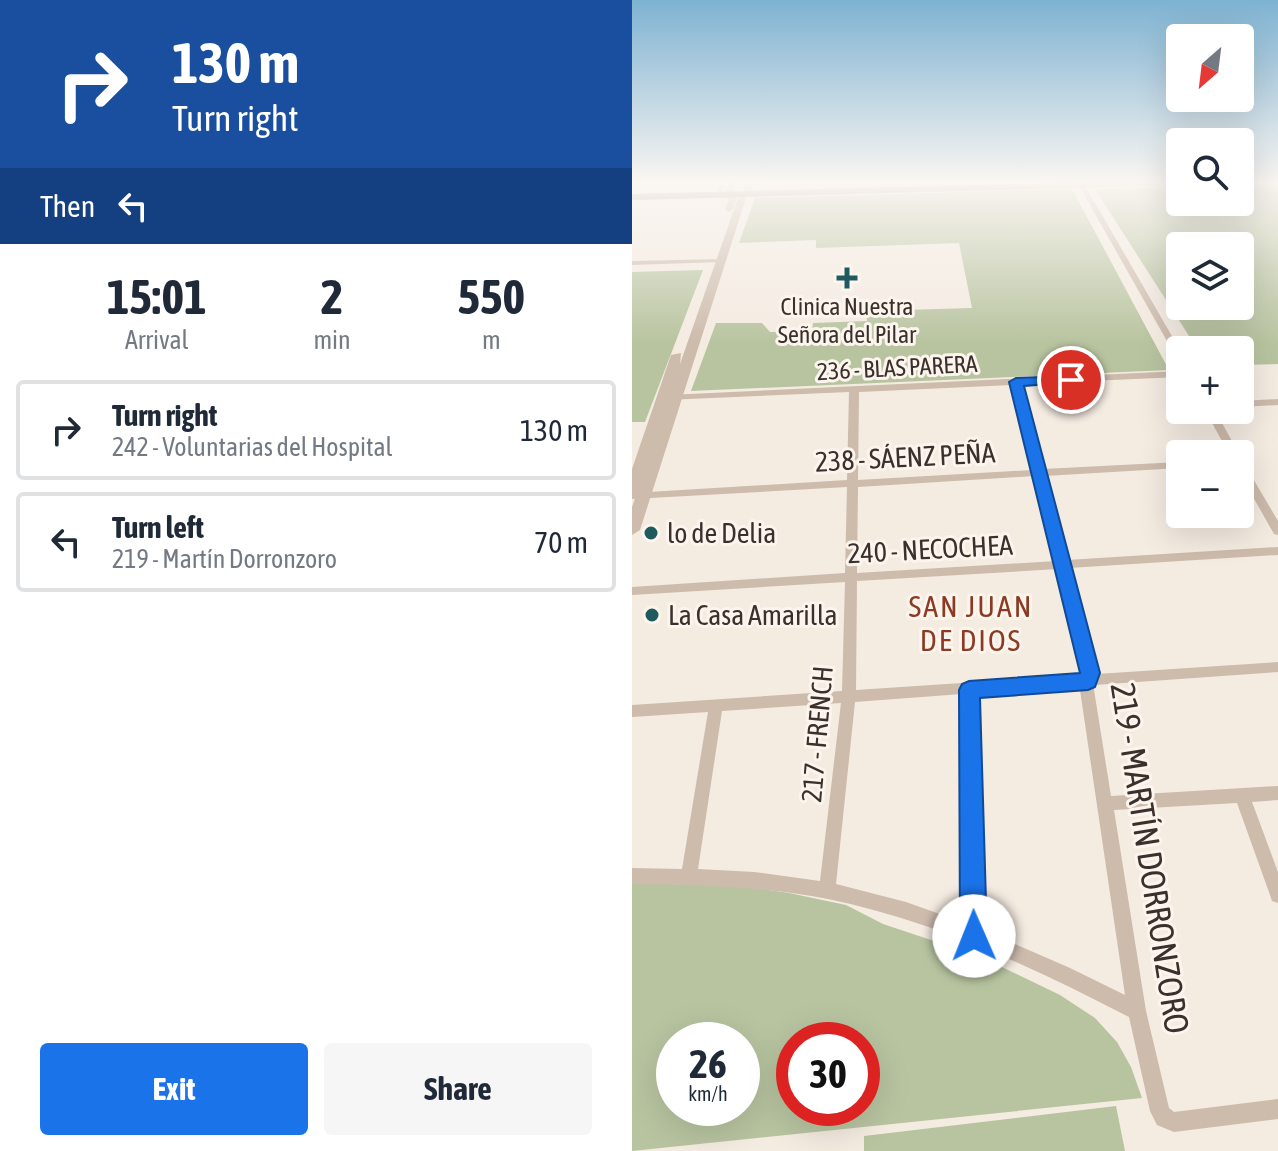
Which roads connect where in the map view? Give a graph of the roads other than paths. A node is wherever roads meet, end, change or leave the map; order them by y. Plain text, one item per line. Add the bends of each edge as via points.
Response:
1 (723, 236) edge
2 (726, 236) edge
3 (1110, 236) edge
4 (716, 260) junction
5 (632, 263) edge
6 (1168, 336) edge
7 (1166, 375) edge
8 (1016, 382) junction
9 (854, 390) junction
10 (669, 398) junction
11 (1278, 404) edge
12 (1254, 405) edge
13 (1166, 466) edge
14 (1040, 474) junction
15 (854, 483) junction
16 (1254, 488) edge
17 (636, 494) edge
18 (1277, 527) edge
19 (632, 530) edge
20 (1278, 551) edge
21 (1063, 565) junction
22 (850, 577) junction
23 (632, 591) edge
24 (1278, 667) edge
25 (1088, 681) junction
26 (969, 690) junction
27 (849, 697) junction
28 (716, 706) junction
29 (632, 711) edge
30 (1278, 793) edge
31 (1242, 796) junction
32 (1107, 803) junction
33 (632, 876) edge
34 (689, 876) junction
35 (827, 890) junction
36 (1278, 895) edge
37 (974, 936) junction
38 (1137, 1011) junction
39 (1278, 1109) edge

1 - 4 street
2 - 4 street
3 - 6 street
4 - 5 street
4 - 10 street
7 - 8 street, 236 - BLAS PARERA
8 - 9 street, 236 - BLAS PARERA
8 - 14 street, 219 - MARTÍN DORRONZORO
9 - 10 street, 236 - BLAS PARERA
9 - 15 street, 217 - FRENCH
10 - 17 street
11 - 12 street
13 - 14 street, 238 - SÁENZ PEÑA
14 - 15 street, 238 - SÁENZ PEÑA
14 - 21 street, 219 - MARTÍN DORRONZORO
15 - 17 street, 238 - SÁENZ PEÑA
15 - 22 street, 217 - FRENCH
16 - 18 street
17 - 19 street
20 - 21 street, 240 - NECOCHEA
21 - 22 street, 240 - NECOCHEA
21 - 25 street, 219 - MARTÍN DORRONZORO
22 - 23 street, 240 - NECOCHEA
22 - 27 street, 217 - FRENCH
24 - 25 street
25 - 26 street
25 - 32 street, 219 - MARTÍN DORRONZORO
26 - 27 street
26 - 37 street
27 - 28 street
27 - 35 street, 217 - FRENCH
28 - 29 street
28 - 34 street
30 - 31 street
31 - 32 street
31 - 36 street
32 - 38 street, 219 - MARTÍN DORRONZORO
33 - 34 street
34 - 35 street
35 - 37 street
37 - 38 street
38 - 39 street, 219 - MARTÍN DORRONZORO via 1164,1118 1174,1122

